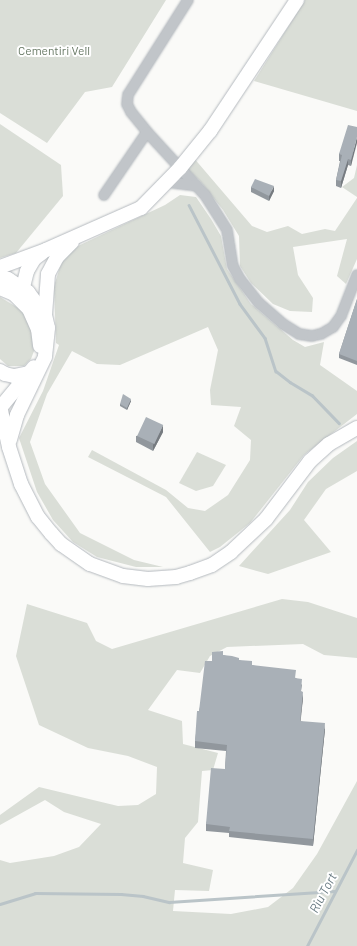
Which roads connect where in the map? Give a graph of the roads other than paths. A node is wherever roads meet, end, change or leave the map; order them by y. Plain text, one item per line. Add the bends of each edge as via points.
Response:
1 (188, 0) edge
2 (297, 0) edge
3 (147, 132) junction
4 (180, 168) junction
5 (166, 182) junction
6 (197, 186) junction
7 (104, 195) dead end
8 (83, 234) junction
9 (46, 250) junction
10 (52, 264) junction
11 (0, 267) edge
12 (357, 275) edge
13 (0, 276) edge
14 (0, 284) edge
15 (23, 287) junction
16 (0, 288) edge
17 (45, 315) junction
18 (38, 329) junction
19 (0, 371) edge
20 (29, 373) junction
21 (0, 407) edge
22 (357, 421) edge
23 (0, 427) edge
24 (357, 428) edge
25 (341, 436) junction
26 (9, 447) junction

1 - 3 street via 128,95 127,104 131,112
2 - 4 main road via 210,131
3 - 4 street
3 - 7 street
4 - 5 main road
4 - 6 street
5 - 6 street
5 - 8 main road via 141,208
6 - 12 street via 227,230 233,266 240,279 259,303 299,334 312,336 332,327 340,316
8 - 9 main road
8 - 10 main road via 70,243
9 - 11 main road
9 - 15 main road via 30,265
10 - 15 main road
10 - 17 main road via 46,288
13 - 15 main road
14 - 15 main road via 13,288
15 - 17 main road
15 - 18 main road via 34,308
16 - 18 main road via 21,300 34,318
17 - 26 main road via 48,328 45,357 17,415
18 - 20 main road via 40,355
19 - 20 main road via 14,376
20 - 21 main road
21 - 26 main road
22 - 25 street
23 - 26 main road
24 - 25 main road
25 - 26 main road via 310,461 266,518 231,552 203,569 161,579 135,578 111,572 90,564 61,544 38,517 29,501

